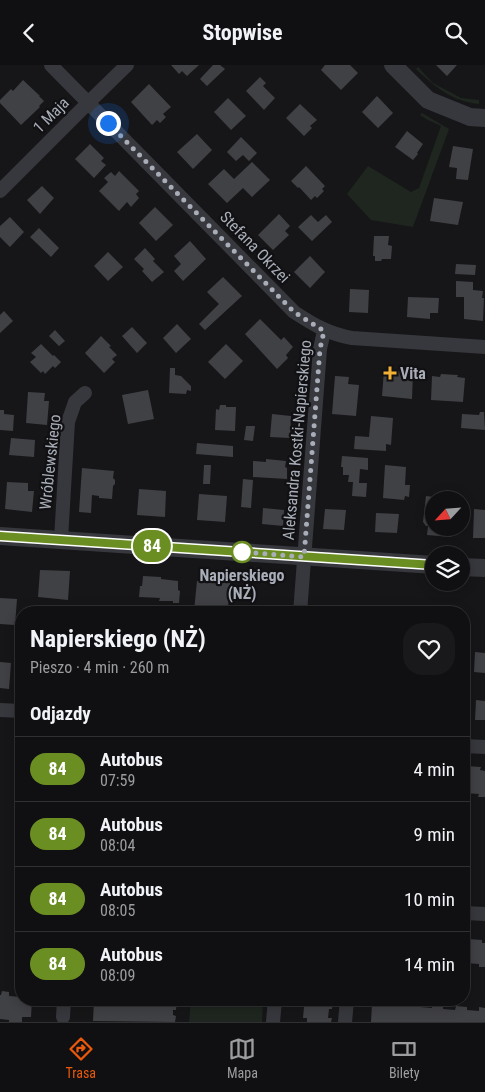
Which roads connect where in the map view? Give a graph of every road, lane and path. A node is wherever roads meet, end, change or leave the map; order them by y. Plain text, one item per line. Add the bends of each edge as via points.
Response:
1 (51, 65) edge
2 (127, 65) edge
3 (393, 65) edge
4 (88, 103) junction
5 (485, 118) edge
6 (0, 191) edge
7 (324, 331) junction
8 (485, 347) edge
9 (85, 393) dead end
10 (0, 536) edge
11 (61, 539) junction
12 (304, 557) junction
13 (425, 564) edge
14 (470, 567) edge
15 (485, 568) edge
16 (300, 606) edge
17 (0, 710) edge
18 (15, 711) edge
19 (470, 746) edge
20 (485, 747) edge
21 (470, 913) edge
22 (485, 914) edge
23 (64, 1006) edge
24 (274, 1006) edge
25 (347, 1006) edge
26 (64, 1017) dead end
27 (273, 1022) edge
28 (346, 1022) edge

1 - 4 street, Stefana Okrzei
2 - 4 street, 1 Maja
3 - 5 street via 428,100 470,117
4 - 6 street, 1 Maja
4 - 7 street, Stefana Okrzei via 294,312
7 - 8 street, Stefana Okrzei via 352,338
7 - 12 street, Aleksandra Kostki-Napierskiego
9 - 11 street, Wróblewskiego via 75,401 68,422
10 - 11 street
11 - 12 street
12 - 13 street
12 - 16 street, Aleksandra Kostki-Napierskiego
14 - 15 street
17 - 18 street
19 - 20 street
21 - 22 street
23 - 26 street
24 - 27 street
25 - 28 street

